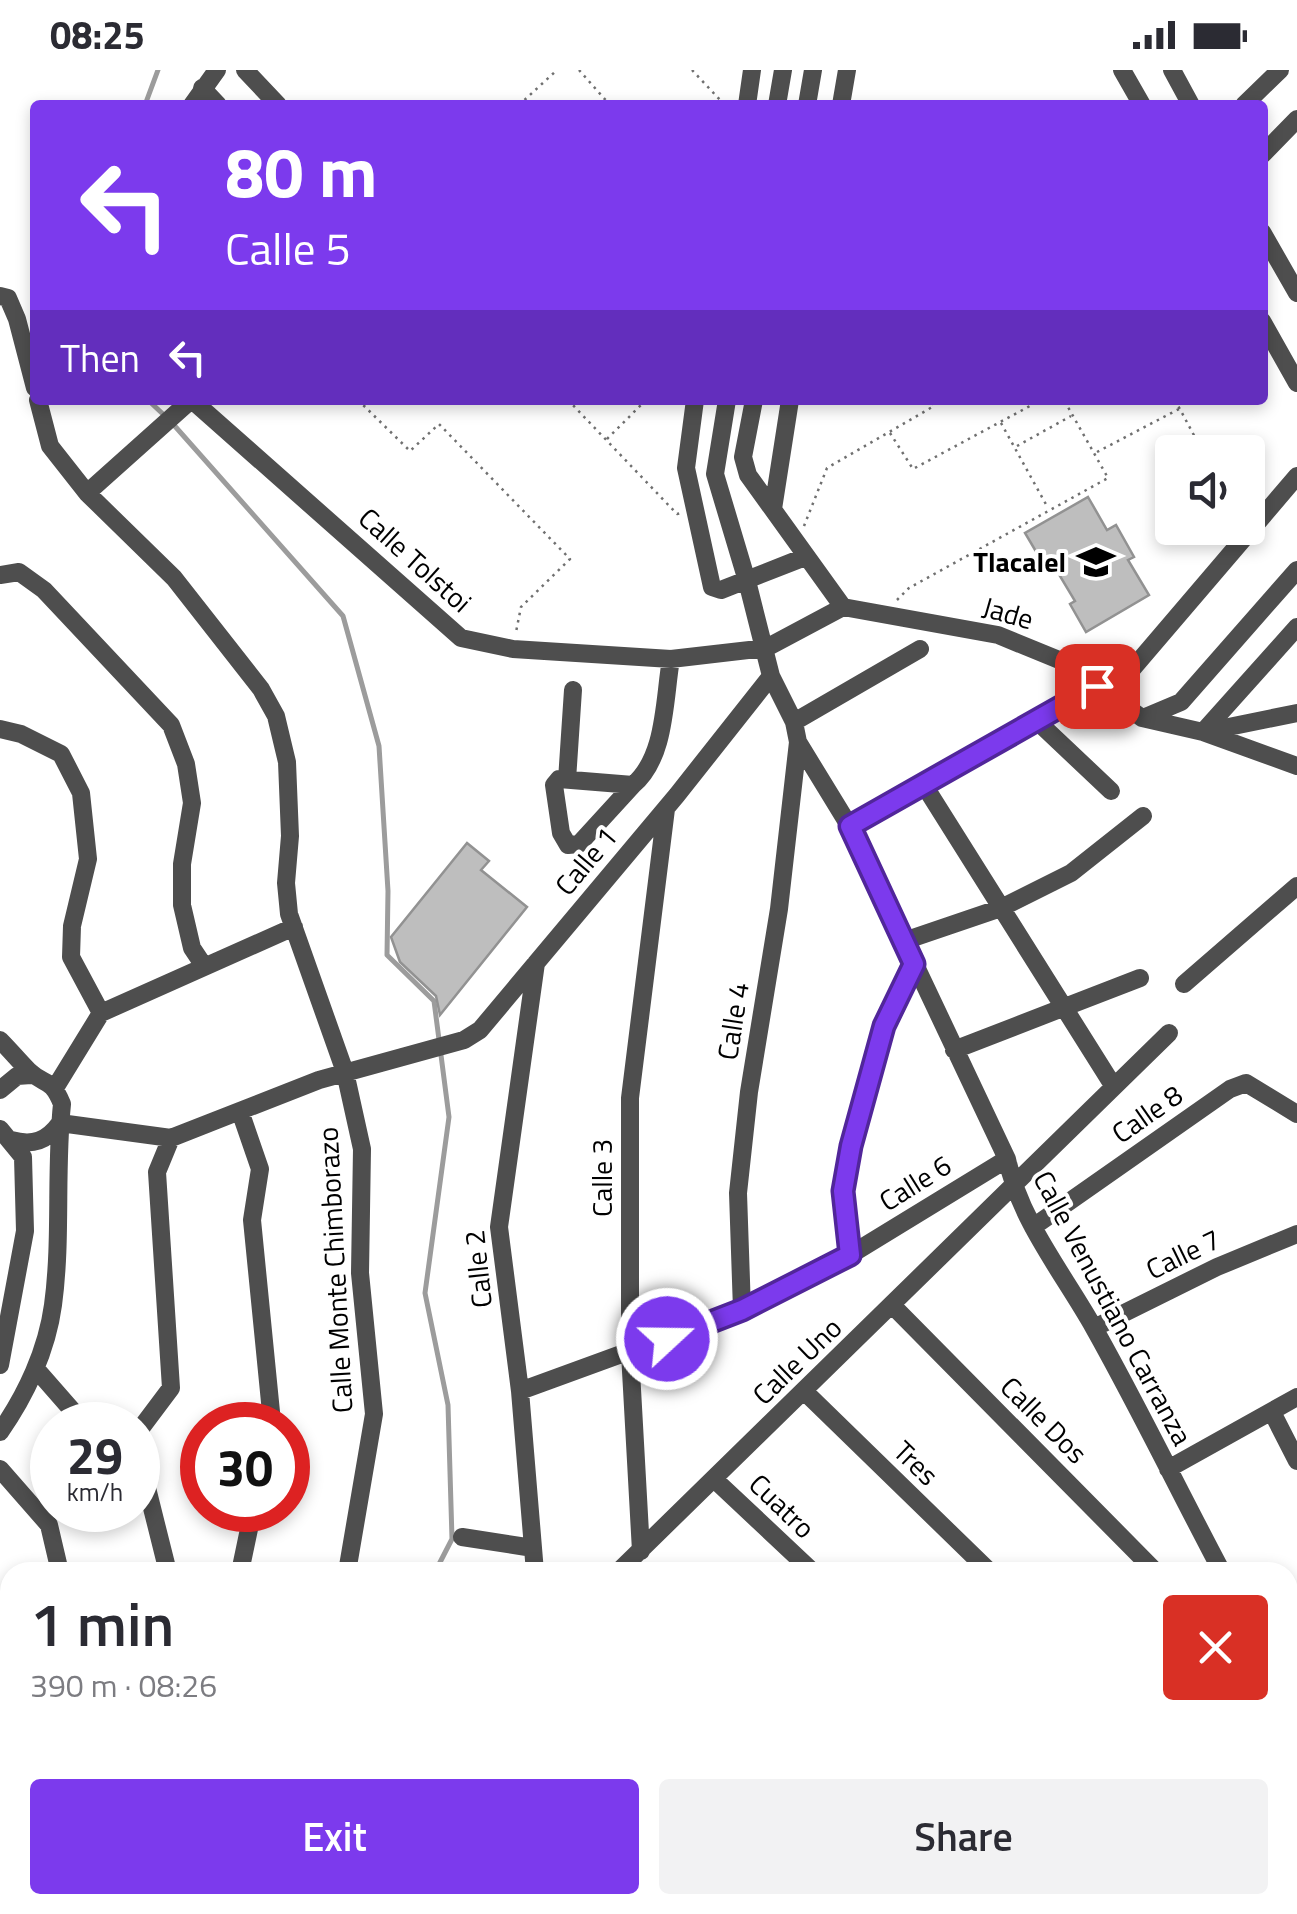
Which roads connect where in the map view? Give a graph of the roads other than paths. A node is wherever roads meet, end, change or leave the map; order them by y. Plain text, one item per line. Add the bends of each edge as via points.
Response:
1 (217, 70) edge
2 (245, 70) edge
3 (752, 70) edge
4 (783, 70) edge
5 (813, 70) edge
6 (847, 70) edge
7 (1122, 70) edge
8 (1172, 70) edge
9 (1280, 70) edge
10 (197, 97) edge
11 (273, 100) edge
12 (748, 100) edge
13 (778, 100) edge
14 (808, 100) edge
15 (842, 100) edge
16 (1139, 100) edge
17 (1188, 100) edge
18 (1249, 100) edge
19 (1297, 118) edge
20 (1268, 149) edge
21 (1268, 241) edge
22 (1295, 284) edge
23 (0, 296) edge
24 (1268, 332) edge
25 (30, 369) edge
26 (1297, 383) edge
27 (39, 405) edge
28 (185, 405) edge
29 (197, 405) edge
30 (694, 405) edge
31 (727, 405) edge
32 (753, 405) edge
33 (789, 405) edge
34 (1297, 476) edge
35 (87, 493) junction
36 (772, 509) junction
37 (801, 551) junction
38 (1297, 570) edge
39 (0, 575) edge
40 (748, 580) junction
41 (843, 607) junction
42 (1297, 627) edge
43 (766, 648) junction
44 (920, 648) dead end
45 (671, 659) junction
46 (771, 676) junction
47 (573, 690) dead end
48 (1104, 690) junction
49 (1297, 712) edge
50 (1142, 718) junction
51 (794, 722) junction
52 (1038, 722) junction
53 (0, 730) edge
54 (1204, 732) junction
55 (798, 742) junction
56 (1297, 766) edge
57 (566, 780) junction
58 (634, 785) junction
59 (924, 785) junction
60 (1110, 792) dead end
61 (666, 808) junction
62 (1143, 816) dead end
63 (850, 826) junction
64 (1297, 886) edge
65 (1001, 908) junction
66 (294, 927) junction
67 (904, 940) junction
68 (536, 962) junction
69 (914, 964) junction
70 (204, 966) junction
71 (1140, 978) dead end
72 (1184, 984) dead end
73 (1064, 1007) junction
74 (101, 1013) junction
75 (1169, 1033) dead end
76 (0, 1040) edge
77 (954, 1050) junction
78 (345, 1072) junction
79 (31, 1074) junction
80 (2, 1084) edge
81 (1114, 1087) junction
82 (55, 1088) junction
83 (240, 1111) junction
84 (1297, 1114) edge
85 (60, 1122) junction
86 (6, 1134) edge
87 (172, 1138) junction
88 (1007, 1159) junction
89 (1012, 1187) junction
90 (1033, 1226) junction
91 (1297, 1234) edge
92 (850, 1255) junction
93 (9, 1270) edge
94 (892, 1305) junction
95 (742, 1310) junction
96 (1094, 1328) junction
97 (630, 1353) junction
98 (0, 1364) edge
99 (36, 1369) junction
100 (520, 1392) junction
101 (805, 1392) junction
102 (1297, 1397) edge
103 (65, 1402) edge
104 (270, 1402) edge
105 (160, 1403) edge
106 (1272, 1412) junction
107 (0, 1432) edge
108 (1297, 1461) edge
109 (0, 1468) edge
110 (1168, 1470) junction
111 (714, 1479) junction
112 (158, 1532) edge
113 (248, 1532) edge
114 (462, 1537) dead end
115 (533, 1548) junction
116 (641, 1550) junction
117 (58, 1562) edge
118 (166, 1562) edge
119 (242, 1562) edge
120 (349, 1562) edge
121 (534, 1562) edge
122 (630, 1562) edge
123 (801, 1562) edge
124 (980, 1562) edge
125 (1146, 1562) edge
126 (1217, 1562) edge

1 - 10 street
2 - 11 street
3 - 12 street
4 - 13 street
5 - 14 street
6 - 15 street
7 - 16 street
8 - 17 street
9 - 18 street
19 - 20 street
21 - 22 street
23 - 25 street via 8,298 17,318
24 - 26 street
27 - 35 street, Calle Monte Chimborazo via 50,446
28 - 35 street
29 - 45 street, Calle Tolstoi via 462,638
30 - 40 street via 686,468 712,587
31 - 40 street, Calle Venustiano Carranza via 715,474
32 - 36 street via 743,457
33 - 36 street
34 - 48 street
35 - 66 street, Calle Monte Chimborazo via 174,578 276,716 287,762 286,883
36 - 37 street
37 - 40 street
37 - 41 street
38 - 50 street via 1182,702
39 - 70 street via 19,572 44,590 172,725 192,803 182,905 192,948
40 - 43 street, Calle Venustiano Carranza
41 - 43 street
41 - 48 street, Jade via 998,635 1064,662
42 - 54 street
43 - 45 street, Calle Tolstoi
43 - 46 street, Calle Venustiano Carranza
44 - 51 street
45 - 58 street via 654,758
46 - 51 street, Calle Venustiano Carranza
46 - 61 street, Calle 1
47 - 57 street
48 - 50 street, Jade
48 - 52 street
49 - 54 street
50 - 54 street, Jade
51 - 55 street, Calle Venustiano Carranza
52 - 59 street
52 - 60 street
53 - 74 street via 61,754 81,793 88,859 72,957
54 - 56 street, Jade
55 - 63 street, Calle Venustiano Carranza
55 - 95 street, Calle 4 via 738,1192
57 - 58 street
57 - 58 street via 554,786 560,833 568,844 579,844
59 - 63 street
59 - 65 street
61 - 68 street, Calle 1
61 - 97 street, Calle 3 via 630,1098
62 - 65 street via 1071,873
63 - 67 street, Calle Venustiano Carranza
64 - 72 street
65 - 67 street
65 - 73 street
66 - 70 street
66 - 78 street, Calle Monte Chimborazo
67 - 69 street, Calle Venustiano Carranza
68 - 78 street, Calle 1 via 464,1040
68 - 100 street, Calle 2 via 499,1226
69 - 77 street, Calle Venustiano Carranza
69 - 92 street via 884,1026 851,1146 843,1191
70 - 74 street
71 - 73 street
73 - 77 street
73 - 81 street
74 - 82 street
75 - 81 street, Calle Uno
76 - 79 street
77 - 88 street, Calle Venustiano Carranza
78 - 83 street, Calle 1
78 - 120 street, Calle Monte Chimborazo via 362,1149 360,1273 374,1414
79 - 80 street
79 - 82 street
81 - 89 street, Calle Uno
82 - 85 street
83 - 87 street, Calle 1
83 - 104 street via 260,1169 252,1220
84 - 90 street, Calle 8 via 1246,1083
85 - 86 street via 40,1142 25,1144
85 - 87 street
85 - 99 street via 53,1306
86 - 93 street via 22,1157 25,1231
87 - 105 street via 157,1172 171,1388
88 - 89 street, Calle Venustiano Carranza
88 - 92 street, Calle 6
89 - 90 street, Calle Venustiano Carranza
89 - 94 street, Calle Uno
90 - 96 street, Calle Venustiano Carranza
91 - 96 street, Calle 7
92 - 95 street, Calle 6
93 - 98 street
94 - 101 street, Calle Uno
94 - 125 street, Calle Dos
95 - 97 street, Calle 6
96 - 110 street, Calle Venustiano Carranza
97 - 100 street, Calle 6
97 - 116 street, Calle 3
99 - 103 street
99 - 107 street
100 - 115 street, Calle 2
101 - 111 street, Calle Uno
101 - 124 street, Tres
102 - 106 street
106 - 108 street
106 - 110 street
109 - 117 street via 49,1525
110 - 126 street, Calle Venustiano Carranza
111 - 116 street, Calle Uno
111 - 123 street, Cuatro
112 - 118 street
113 - 119 street
114 - 115 street
115 - 121 street, Calle 2
116 - 122 street, Calle Uno

